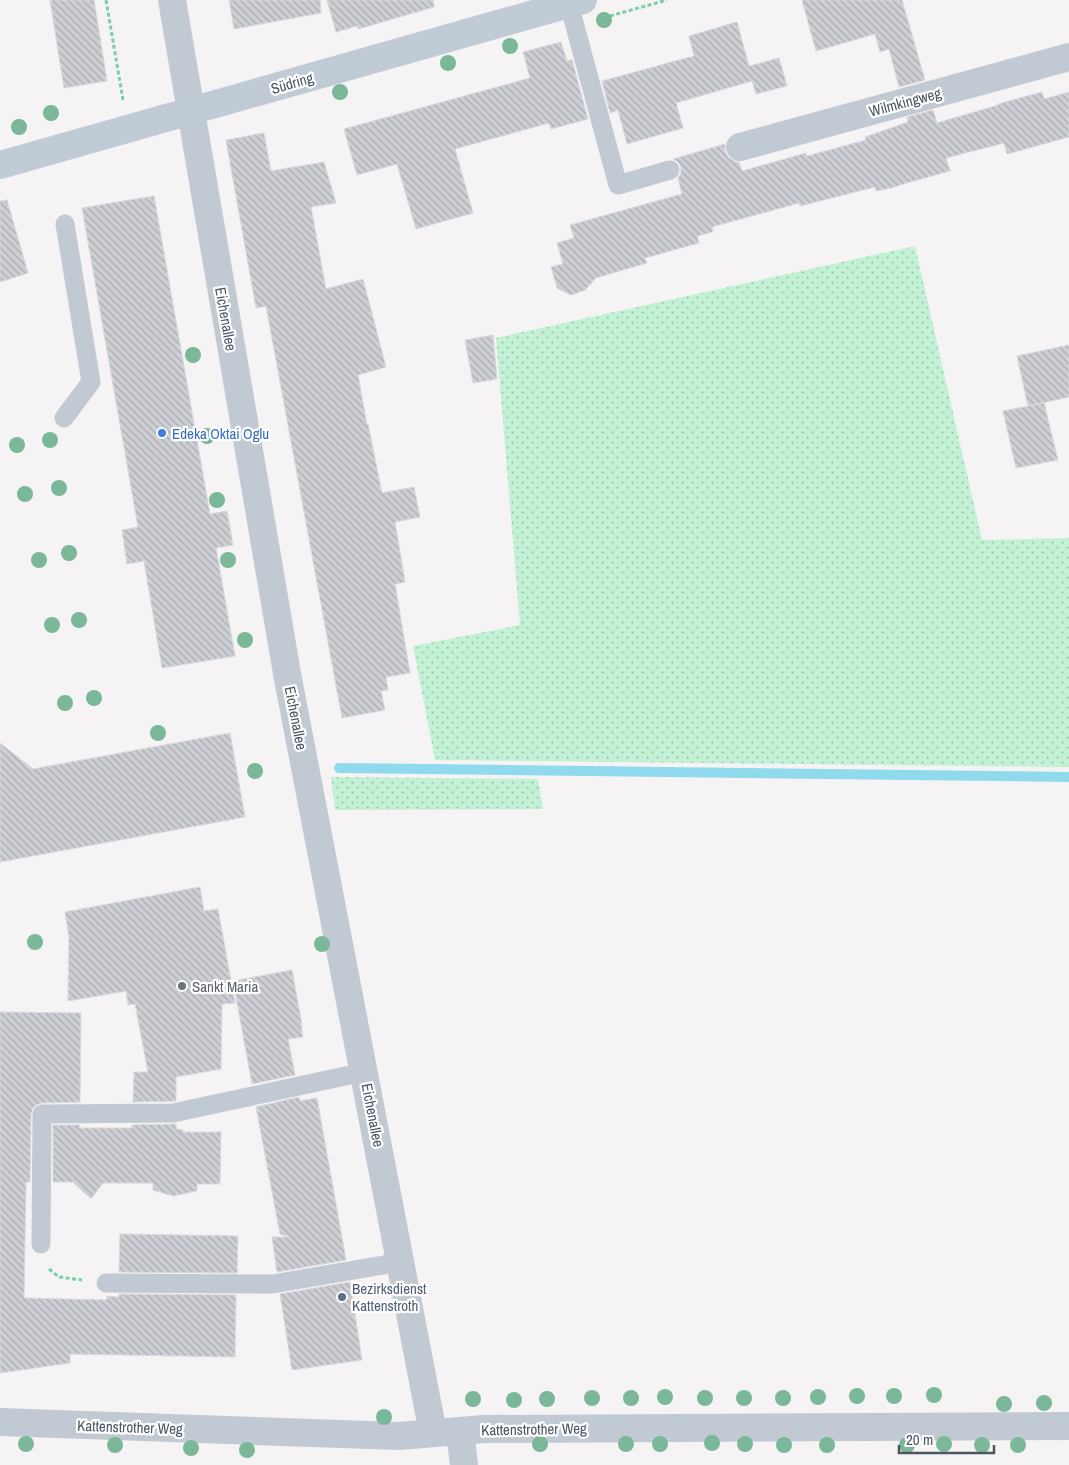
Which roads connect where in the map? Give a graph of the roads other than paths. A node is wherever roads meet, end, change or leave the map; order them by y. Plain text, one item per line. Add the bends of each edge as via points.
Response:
1 (172, 0) edge
2 (576, 2) edge
3 (1069, 56) edge
4 (191, 112) junction
5 (740, 147) dead end
6 (0, 165) edge
7 (670, 170) dead end
8 (65, 224) dead end
9 (64, 418) dead end
10 (364, 1072) junction
11 (41, 1244) road end
12 (401, 1262) junction
13 (106, 1283) road end
14 (0, 1422) edge
15 (1069, 1426) edge
16 (460, 1431) junction
17 (433, 1433) junction
18 (464, 1465) edge

1 - 4 street, Eichenallee
2 - 4 street, Südring
2 - 7 lane via 618,185
3 - 5 street, Wilmkingweg
4 - 6 street, Südring
4 - 10 street, Eichenallee via 288,679
8 - 9 lane via 91,382
10 - 11 lane via 173,1113 42,1114
10 - 12 street, Eichenallee
12 - 13 lane via 273,1284
12 - 17 street, Eichenallee
14 - 17 street, Kattenstrother Weg via 399,1436
15 - 16 street, Kattenstrother Weg
16 - 17 street, Kattenstrother Weg
16 - 18 street

